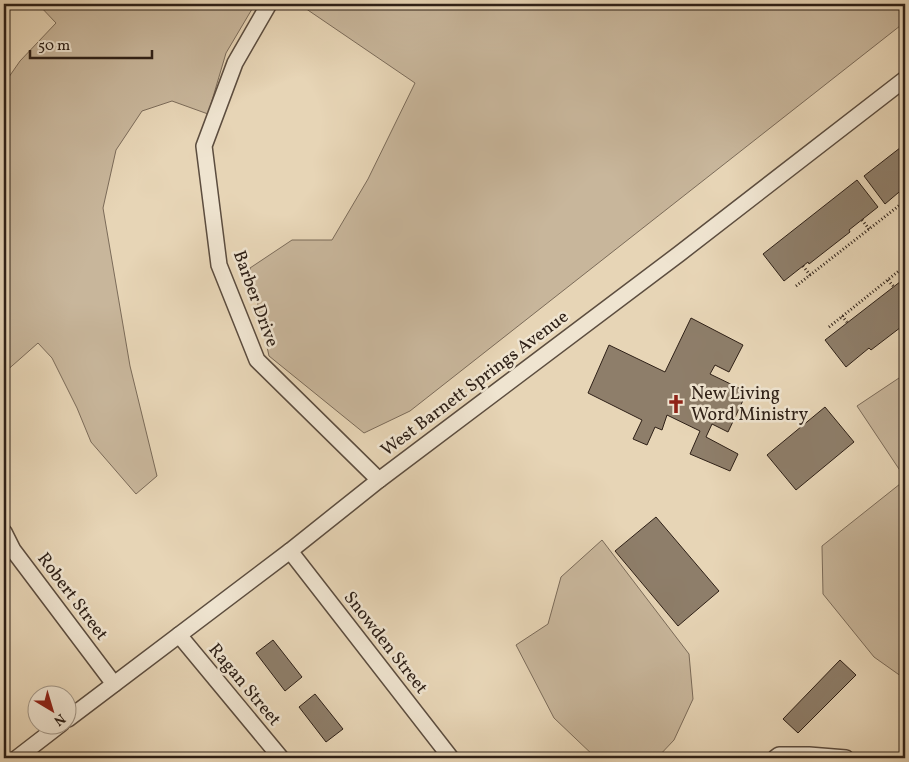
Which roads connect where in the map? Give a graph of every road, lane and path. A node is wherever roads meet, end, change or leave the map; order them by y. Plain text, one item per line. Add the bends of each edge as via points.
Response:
1 (269, 4) edge
2 (905, 79) edge
3 (905, 201) edge
4 (862, 220) dead end
5 (869, 229) junction
6 (803, 266) dead end
7 (905, 266) edge
8 (810, 275) junction
9 (888, 280) junction
10 (796, 286) dead end
11 (894, 287) dead end
12 (842, 316) junction
13 (847, 322) dead end
14 (828, 327) dead end
15 (379, 480) junction
16 (4, 532) edge
17 (290, 551) junction
18 (179, 635) junction
19 (114, 684) junction
20 (78, 711) edge
21 (48, 734) edge
22 (17, 758) edge
23 (281, 758) edge
24 (451, 758) edge
25 (775, 758) edge
26 (846, 758) edge

1 - 15 street, Barber Drive via 236,63 204,146 219,265 257,360
2 - 15 street, West Barnett Springs Avenue
3 - 5 path
4 - 5 path
5 - 8 path
6 - 8 path
7 - 9 path
8 - 10 path
9 - 11 path
9 - 12 path
12 - 13 path
12 - 14 path
15 - 17 street, West Barnett Springs Avenue
16 - 19 street, Robert Street via 13,550
17 - 18 street, West Barnett Springs Avenue
17 - 24 street, Snowden Street
18 - 19 street, West Barnett Springs Avenue
18 - 23 street, Ragan Street
19 - 20 street, West Barnett Springs Avenue
21 - 22 street
25 - 26 street via 779,755

